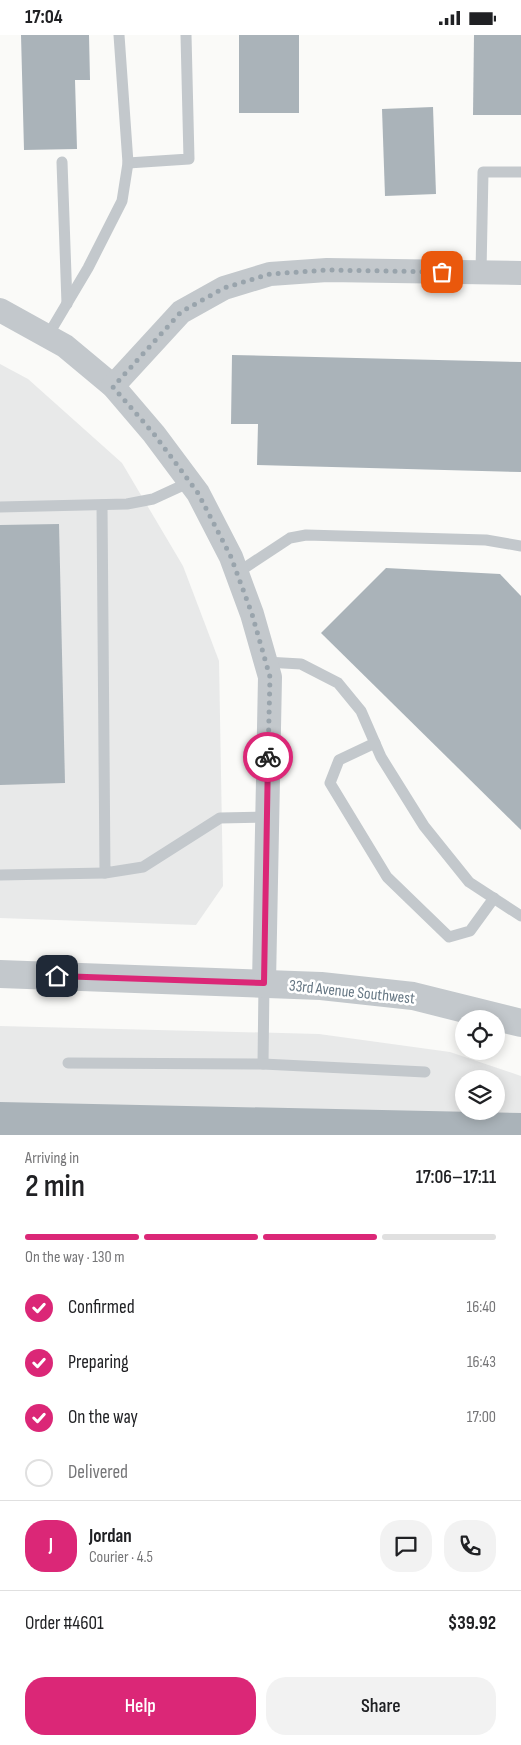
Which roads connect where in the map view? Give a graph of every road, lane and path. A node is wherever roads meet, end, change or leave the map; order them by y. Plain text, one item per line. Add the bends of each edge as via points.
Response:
1 (120, 35) edge
2 (186, 35) edge
3 (62, 162) dead end
4 (128, 163) junction
5 (521, 172) edge
6 (481, 272) junction
7 (521, 273) edge
8 (67, 304) junction
9 (0, 310) edge
10 (47, 337) junction
11 (113, 387) junction
12 (190, 481) junction
13 (102, 505) junction
14 (0, 507) edge
15 (521, 546) edge
16 (237, 573) junction
17 (266, 662) junction
18 (375, 743) junction
19 (267, 817) junction
20 (105, 873) junction
21 (0, 875) edge
22 (494, 898) junction
23 (521, 916) edge
24 (0, 974) edge
25 (264, 983) junction
26 (521, 1023) edge
27 (68, 1063) dead end
28 (263, 1064) junction
29 (425, 1072) dead end

1 - 4 lane
2 - 4 lane via 189,159
3 - 8 lane
4 - 8 lane via 122,201
5 - 6 lane via 483,172
6 - 7 street
6 - 11 street via 327,270 270,274 224,288 181,312
8 - 10 lane
9 - 10 street
10 - 11 street via 64,346
11 - 12 street
12 - 13 lane via 153,499
12 - 16 street
13 - 14 lane
13 - 20 lane
15 - 16 lane via 486,541 306,535 290,538
16 - 17 street
17 - 18 lane via 301,665 338,683 361,711
17 - 19 street via 270,677
18 - 22 lane via 424,827 469,882
18 - 22 lane via 339,759 330,783 387,877 449,937 470,931
19 - 20 lane via 220,818 142,867
19 - 25 street
20 - 21 lane
22 - 23 lane
24 - 25 street, 33rd Avenue Southwest
25 - 26 street, 33rd Avenue Southwest via 388,992
25 - 28 lane
27 - 28 lane
28 - 29 lane

